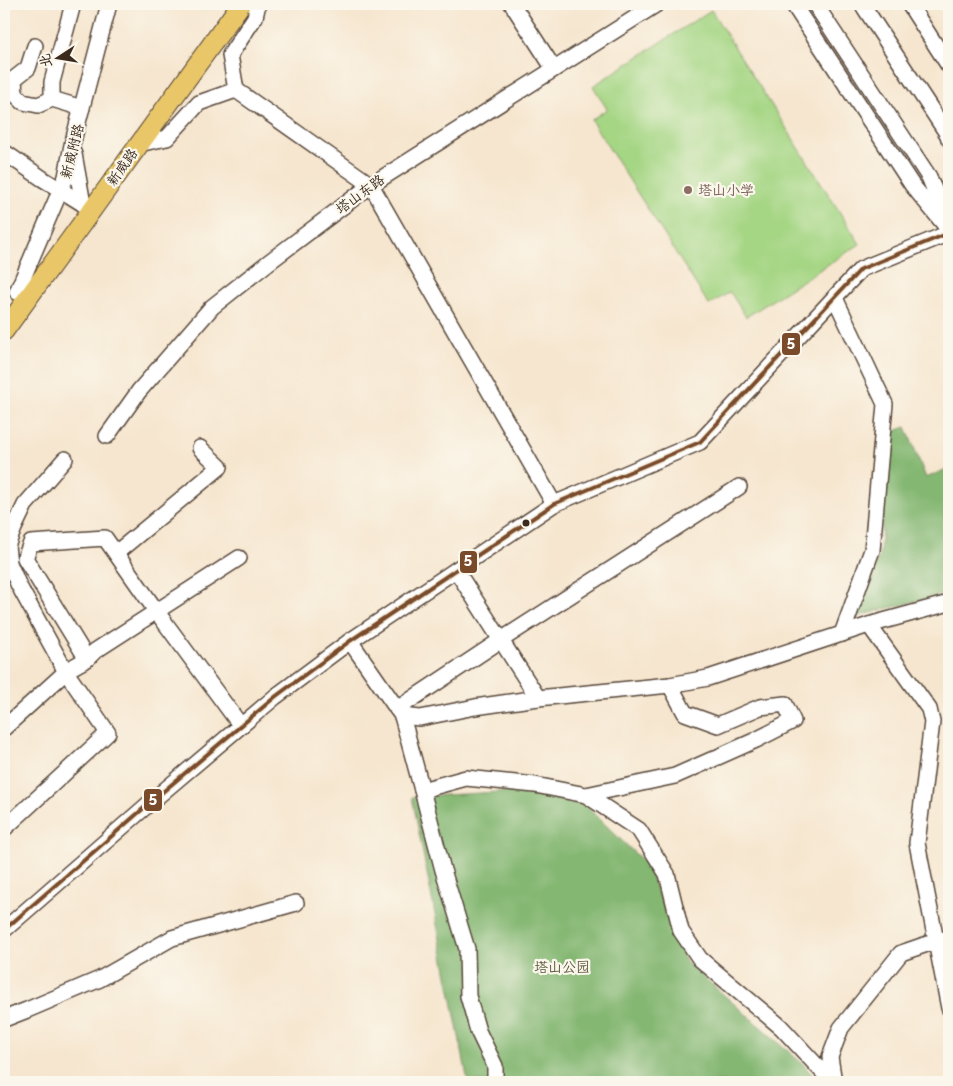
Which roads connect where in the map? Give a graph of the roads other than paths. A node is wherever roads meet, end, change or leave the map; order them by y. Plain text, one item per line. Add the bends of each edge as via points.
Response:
1 (72, 4) edge
2 (109, 4) edge
3 (229, 4) edge
4 (241, 4) edge
5 (266, 4) edge
6 (512, 4) edge
7 (657, 4) edge
8 (793, 4) edge
9 (815, 4) edge
10 (862, 4) edge
11 (909, 4) edge
12 (256, 10) edge
13 (35, 46) dead end
14 (949, 66) edge
15 (554, 69) junction
16 (236, 90) junction
17 (52, 99) junction
18 (82, 108) junction
19 (949, 139) edge
20 (138, 144) junction
21 (72, 145) junction
22 (4, 152) edge
23 (371, 186) junction
24 (61, 191) junction
25 (945, 200) edge
26 (88, 207) junction
27 (949, 230) edge
28 (17, 292) junction
29 (835, 298) junction
30 (4, 310) edge
31 (4, 331) edge
32 (107, 436) dead end
33 (200, 448) dead end
34 (65, 459) dead end
35 (738, 487) dead end
36 (554, 504) junction
37 (116, 553) junction
38 (239, 558) dead end
39 (456, 570) junction
40 (949, 603) edge
41 (157, 612) junction
42 (868, 625) junction
43 (842, 634) junction
44 (501, 640) junction
45 (350, 641) junction
46 (87, 659) junction
47 (66, 672) junction
48 (670, 684) junction
49 (538, 698) junction
50 (399, 712) junction
51 (241, 726) junction
52 (4, 728) edge
53 (422, 790) junction
54 (586, 795) junction
55 (4, 829) edge
56 (296, 903) dead end
57 (4, 930) edge
58 (942, 940) edge
59 (949, 1008) edge
60 (4, 1019) edge
61 (495, 1082) edge
62 (833, 1082) edge

1 - 17 street via 52,82
2 - 18 street, 新威附路
3 - 26 main road, 新威路 via 102,176
4 - 20 main road, 新威路
5 - 12 street
6 - 15 street
7 - 15 street, 塔山东路
8 - 27 street via 912,185
9 - 25 street
10 - 19 street
11 - 14 street
12 - 16 street via 230,55
13 - 17 street via 28,68 14,79 16,94 23,102 38,105
15 - 23 street, 塔山东路
16 - 20 street via 199,103 167,138
16 - 23 street
17 - 18 street
18 - 21 street, 新威附路
20 - 26 main road, 新威路
21 - 24 street, 新威附路
21 - 26 street
22 - 24 street
23 - 32 street, 塔山东路 via 212,307 139,391
23 - 36 street
24 - 26 street
24 - 28 street, 新威附路
25 - 27 street
26 - 28 main road, 新威路
26 - 31 main road, 新威路
27 - 29 street via 861,269
28 - 30 main road, 新威路
29 - 36 street via 700,442
29 - 43 street via 886,404 872,550
33 - 37 street via 220,467
34 - 47 street via 25,506 7,546 9,563 19,586
35 - 44 street
36 - 39 street
37 - 41 street
37 - 46 street via 105,538 31,543 25,558
38 - 41 street
39 - 44 street
39 - 45 street
40 - 42 street
41 - 46 street
41 - 51 street
42 - 43 street
42 - 58 street via 929,709 932,722 917,842
43 - 48 street via 708,678
44 - 49 street
44 - 50 street
45 - 50 street
45 - 51 street
46 - 47 street
47 - 52 street
47 - 55 street via 108,733
48 - 49 street
48 - 54 street via 685,713 718,725 760,706 785,704 794,720 675,776
49 - 50 street via 475,706 420,718
50 - 53 street
51 - 57 street
53 - 54 street via 466,778 535,785
53 - 61 street via 467,949 468,996 478,1031 495,1066
54 - 62 street via 639,830 667,874 681,931 700,959 781,1027
56 - 60 street via 172,938 100,979
58 - 59 street
58 - 62 street via 901,953 841,1028 830,1057

